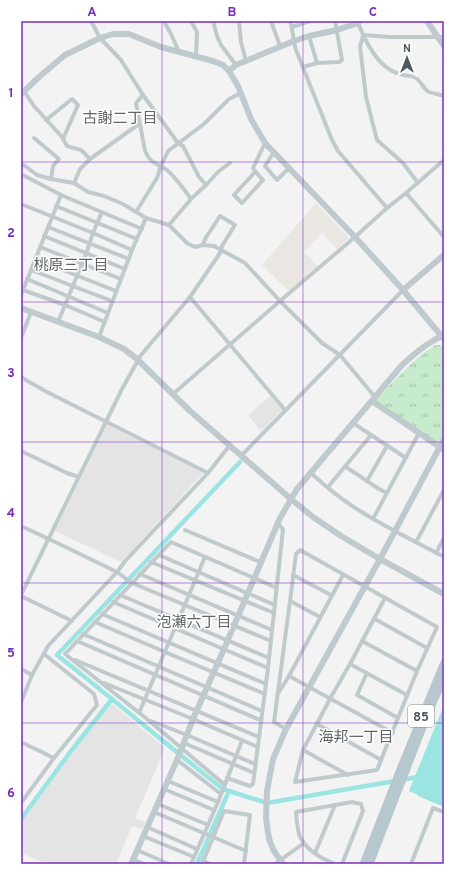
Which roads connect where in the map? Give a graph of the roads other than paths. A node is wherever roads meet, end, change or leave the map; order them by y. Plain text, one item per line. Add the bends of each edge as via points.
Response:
1 (91, 21) edge
2 (164, 21) edge
3 (191, 21) edge
4 (213, 21) edge
5 (239, 21) edge
6 (271, 21) edge
7 (290, 21) edge
8 (310, 21) edge
9 (335, 21) edge
10 (427, 21) edge
11 (359, 22) edge
12 (292, 27) junction
13 (337, 30) junction
14 (363, 34) junction
15 (308, 36) junction
16 (444, 36) edge
17 (100, 38) junction
18 (294, 42) junction
19 (443, 45) edge
20 (280, 46) junction
21 (179, 52) junction
22 (196, 56) junction
23 (246, 61) junction
24 (317, 63) junction
25 (236, 65) junction
26 (303, 67) junction
27 (229, 71) junction
28 (22, 93) edge
29 (241, 93) junction
30 (142, 95) junction
31 (444, 96) edge
32 (46, 120) junction
33 (139, 124) junction
34 (34, 138) dead end
35 (63, 139) junction
36 (178, 143) junction
37 (265, 143) junction
38 (274, 152) junction
39 (90, 159) junction
40 (444, 160) edge
41 (21, 163) edge
42 (230, 163) dead end
43 (161, 166) junction
44 (289, 168) junction
45 (255, 172) junction
46 (21, 174) edge
47 (51, 179) junction
48 (74, 183) junction
49 (418, 183) junction
50 (206, 185) junction
51 (406, 193) junction
52 (61, 195) junction
53 (191, 199) junction
54 (21, 204) edge
55 (56, 206) junction
56 (387, 208) junction
57 (102, 212) junction
58 (136, 212) junction
59 (52, 217) junction
60 (146, 218) junction
61 (97, 223) junction
62 (169, 225) junction
63 (48, 227) junction
64 (142, 229) junction
65 (93, 233) junction
66 (44, 236) junction
67 (355, 237) junction
68 (444, 237) edge
69 (137, 239) junction
70 (90, 243) junction
71 (203, 245) junction
72 (40, 247) junction
73 (221, 249) junction
74 (132, 250) junction
75 (86, 254) junction
76 (444, 255) edge
77 (35, 259) junction
78 (129, 259) junction
79 (82, 264) junction
80 (125, 269) junction
81 (31, 270) junction
82 (77, 275) junction
83 (121, 278) junction
84 (27, 279) junction
85 (73, 286) junction
86 (23, 290) junction
87 (403, 290) junction
88 (116, 291) junction
89 (21, 295) edge
90 (69, 296) junction
91 (190, 297) junction
92 (112, 301) junction
93 (280, 301) junction
94 (65, 305) junction
95 (21, 308) edge
96 (31, 312) junction
97 (108, 313) junction
98 (58, 322) junction
99 (105, 322) junction
100 (443, 336) edge
101 (21, 338) edge
102 (99, 338) junction
103 (230, 345) junction
104 (340, 355) junction
105 (137, 359) junction
106 (21, 377) edge
107 (173, 394) junction
108 (374, 399) junction
109 (285, 410) junction
110 (106, 421) junction
111 (353, 423) junction
112 (419, 434) junction
113 (372, 436) junction
114 (444, 439) edge
115 (230, 445) junction
116 (387, 446) junction
117 (442, 449) edge
118 (21, 451) edge
119 (242, 456) junction
120 (406, 458) junction
121 (346, 467) junction
122 (208, 473) junction
123 (310, 473) junction
124 (79, 477) junction
125 (367, 481) junction
126 (328, 487) junction
127 (444, 490) edge
128 (387, 493) junction
129 (291, 499) junction
130 (373, 518) junction
131 (277, 523) junction
132 (21, 526) edge
133 (185, 530) dead end
134 (395, 531) junction
135 (49, 538) junction
136 (444, 538) edge
137 (416, 542) junction
138 (436, 553) junction
139 (159, 554) junction
140 (205, 557) junction
141 (444, 557) edge
142 (380, 559) junction
143 (151, 562) junction
144 (260, 562) junction
145 (117, 572) junction
146 (199, 572) junction
147 (140, 574) junction
148 (293, 575) junction
149 (342, 575) junction
150 (254, 578) junction
151 (195, 581) junction
152 (132, 582) junction
153 (364, 587) junction
154 (277, 588) junction
155 (248, 593) junction
156 (444, 594) edge
157 (120, 595) junction
158 (189, 595) junction
159 (332, 595) junction
160 (21, 596) edge
161 (385, 598) junction
162 (244, 601) junction
163 (290, 601) junction
164 (113, 602) junction
165 (185, 605) junction
166 (275, 605) junction
167 (274, 613) junction
168 (102, 614) junction
169 (238, 616) junction
170 (320, 617) junction
171 (374, 619) junction
172 (178, 620) junction
173 (72, 621) junction
174 (95, 622) junction
175 (234, 626) junction
176 (175, 629) junction
177 (272, 630) junction
178 (84, 634) junction
179 (77, 641) junction
180 (228, 641) junction
181 (271, 641) junction
182 (362, 641) junction
183 (169, 643) junction
184 (427, 648) junction
185 (224, 649) junction
186 (165, 652) junction
187 (44, 654) junction
188 (70, 658) junction
189 (269, 658) junction
190 (444, 662) edge
191 (218, 664) junction
192 (350, 664) junction
193 (159, 667) junction
194 (268, 668) junction
195 (21, 670) edge
196 (417, 672) junction
197 (214, 673) junction
198 (366, 673) junction
199 (32, 675) junction
200 (155, 675) junction
201 (289, 676) junction
202 (444, 678) edge
203 (100, 682) junction
204 (266, 684) junction
205 (309, 687) junction
206 (208, 688) junction
207 (149, 690) junction
208 (265, 694) junction
209 (278, 694) junction
210 (407, 695) junction
211 (204, 696) junction
212 (145, 699) junction
213 (330, 699) junction
214 (21, 702) edge
215 (197, 711) junction
216 (262, 711) junction
217 (139, 713) junction
218 (398, 718) junction
219 (147, 719) junction
220 (193, 719) junction
221 (260, 720) junction
222 (317, 724) junction
223 (286, 729) junction
224 (393, 732) junction
225 (188, 735) junction
226 (259, 737) junction
227 (242, 740) junction
228 (21, 742) edge
229 (183, 746) junction
230 (258, 747) junction
231 (303, 750) junction
232 (236, 755) junction
233 (54, 758) junction
234 (177, 760) junction
235 (381, 760) junction
236 (233, 764) junction
237 (255, 764) junction
238 (403, 769) junction
239 (254, 773) junction
240 (349, 775) junction
241 (227, 778) junction
242 (168, 781) junction
243 (225, 785) junction
244 (164, 789) junction
245 (394, 792) junction
246 (221, 794) junction
247 (218, 802) junction
248 (21, 803) edge
249 (158, 804) junction
250 (335, 805) junction
251 (214, 810) junction
252 (154, 812) junction
253 (444, 812) edge
254 (208, 825) junction
255 (147, 827) junction
256 (204, 834) junction
257 (143, 836) junction
258 (213, 838) junction
259 (304, 843) junction
260 (197, 849) junction
261 (137, 850) junction
262 (246, 851) junction
263 (315, 853) junction
264 (194, 858) junction
265 (132, 862) edge
266 (202, 863) edge
267 (279, 863) edge
268 (412, 863) edge
269 (144, 864) edge
270 (169, 864) edge
271 (191, 864) edge
272 (210, 864) edge
273 (244, 864) edge
274 (335, 864) edge
275 (342, 864) edge
276 (363, 864) edge
277 (370, 864) edge
278 (417, 864) edge

1 - 17 street
2 - 21 street
3 - 22 street via 197,32
4 - 25 street via 220,45
5 - 23 street
6 - 20 street
7 - 12 street
8 - 12 street
9 - 13 street
10 - 19 street
11 - 13 street
11 - 14 street
12 - 18 street
13 - 15 street
13 - 24 street via 342,60
14 - 16 street via 390,37
14 - 31 street via 376,58 389,70 414,77 428,92
14 - 49 street via 360,46 366,97 377,140 403,163
15 - 18 street
15 - 24 street
17 - 21 street via 113,34 129,34
17 - 28 street via 65,55
17 - 30 street via 121,60
18 - 20 street
18 - 26 street
20 - 23 street
21 - 22 street
22 - 27 street via 223,65
23 - 25 street
24 - 26 street
25 - 27 street
26 - 56 street via 338,152
27 - 29 street
28 - 32 street
29 - 36 street via 229,99 204,124
29 - 37 street via 251,119
30 - 33 street via 136,102
30 - 36 street
32 - 35 street
32 - 35 street via 72,99 78,105
33 - 39 street
33 - 43 street via 148,157 153,163
34 - 47 street via 59,159 53,166
35 - 39 street via 67,146 81,150
36 - 43 street via 168,151
36 - 50 street via 183,146
37 - 38 street
37 - 45 street via 253,168
38 - 44 street
38 - 44 street via 265,166 277,180
39 - 48 street via 80,169
40 - 49 street
41 - 47 street via 37,175
42 - 50 street
43 - 53 street via 170,172
43 - 58 street via 157,178
44 - 67 street
45 - 45 street via 263,180 242,203 234,195
46 - 52 street
47 - 48 street
48 - 58 street via 88,192 104,196
49 - 51 street
50 - 53 street
51 - 56 street
51 - 68 street
52 - 55 street
52 - 57 street
53 - 62 street
54 - 59 street
55 - 59 street
55 - 61 street
56 - 67 street
57 - 61 street
57 - 64 street
58 - 60 street
59 - 63 street
59 - 65 street
60 - 62 street
60 - 64 street
61 - 65 street
61 - 69 street
62 - 71 street via 187,243
63 - 66 street
63 - 70 street
64 - 69 street
65 - 70 street
65 - 74 street
66 - 72 street
66 - 75 street
67 - 87 street
67 - 93 street
69 - 74 street
70 - 75 street
70 - 78 street
71 - 73 street
71 - 73 street via 220,216 235,225
72 - 77 street
72 - 79 street
73 - 91 street
73 - 93 street via 245,263
74 - 78 street
75 - 79 street
75 - 80 street
76 - 87 street
77 - 81 street
77 - 82 street
78 - 80 street
79 - 82 street
79 - 83 street
80 - 83 street
81 - 84 street
81 - 85 street
82 - 85 street
82 - 88 street
83 - 88 street
84 - 86 street
84 - 90 street
85 - 90 street
85 - 92 street
86 - 89 street
86 - 94 street
87 - 100 street
87 - 104 street
88 - 92 street
90 - 94 street
90 - 97 street
91 - 103 street
91 - 105 street
92 - 97 street
93 - 103 street
93 - 104 street via 322,343
94 - 98 street
94 - 99 street
95 - 96 street
96 - 98 street
96 - 101 street
97 - 99 street
98 - 102 street
99 - 102 street
100 - 108 street via 402,364
102 - 105 street via 124,349
103 - 107 street
103 - 109 street
104 - 108 street
104 - 109 street
105 - 107 street
105 - 110 street
106 - 110 street
107 - 115 street
108 - 111 street
108 - 112 street
109 - 119 street
110 - 122 street
110 - 124 street
111 - 113 street
111 - 123 street
112 - 117 street
112 - 120 street
113 - 116 street
113 - 121 street
114 - 117 street
115 - 119 street
115 - 122 street
116 - 120 street
116 - 125 street
117 - 134 street
118 - 124 street
119 - 129 street
120 - 128 street
121 - 125 street
121 - 126 street
122 - 145 street
123 - 126 street
123 - 129 street
124 - 135 street
125 - 128 street
126 - 130 street
127 - 137 street
128 - 130 street
129 - 131 street
129 - 142 street via 340,536
130 - 134 street
131 - 144 street
131 - 154 street via 283,529
132 - 135 street
133 - 144 street
134 - 137 street
134 - 142 street
135 - 145 street
135 - 160 street
136 - 138 street
137 - 138 street
138 - 141 street
139 - 140 street via 171,542
139 - 143 street
139 - 146 street
140 - 146 street
140 - 150 street
142 - 153 street
142 - 156 street
143 - 147 street
143 - 151 street
144 - 150 street
145 - 152 street
145 - 173 street
146 - 151 street
146 - 155 street
147 - 152 street
147 - 158 street
148 - 149 street via 296,554 300,550
148 - 159 street
148 - 163 street
149 - 153 street
149 - 159 street
150 - 154 street
150 - 155 street
151 - 158 street
151 - 162 street
152 - 157 street
152 - 165 street
153 - 161 street
153 - 205 street
154 - 166 street
155 - 162 street
155 - 166 street
157 - 164 street
157 - 172 street
158 - 165 street
158 - 169 street
159 - 170 street
160 - 173 street
161 - 171 street
161 - 184 street via 437,627
162 - 167 street
162 - 169 street
163 - 170 street
163 - 209 street
164 - 168 street
164 - 176 street
165 - 172 street
165 - 175 street
166 - 167 street
167 - 177 street
168 - 174 street
168 - 183 street
169 - 175 street
169 - 177 street
170 - 201 street
171 - 182 street
171 - 184 street
172 - 176 street
172 - 180 street
173 - 187 street via 48,646
174 - 178 street
174 - 186 street
175 - 180 street
175 - 181 street
176 - 183 street
176 - 185 street
177 - 181 street
178 - 179 street
178 - 193 street
179 - 188 street via 65,654
179 - 200 street
180 - 185 street
180 - 189 street
181 - 189 street
182 - 192 street
182 - 196 street
183 - 186 street
183 - 191 street
184 - 196 street
185 - 191 street
185 - 194 street
186 - 193 street
186 - 197 street
187 - 199 street
187 - 233 street via 94,694 97,705
188 - 203 street
188 - 207 street
189 - 194 street
190 - 238 main road, 85
191 - 197 street
191 - 204 street
192 - 198 street
192 - 213 street
193 - 200 street
193 - 206 street
194 - 204 street
195 - 199 street
196 - 210 street
197 - 206 street
197 - 208 street
198 - 210 street
198 - 218 street via 357,695
199 - 214 street
200 - 207 street
200 - 211 street
201 - 205 street
201 - 209 street
202 - 238 main road, 85
203 - 212 street
203 - 217 street
204 - 208 street
205 - 213 street
205 - 223 street
206 - 211 street
206 - 216 street
207 - 212 street
207 - 215 street
208 - 216 street
209 - 223 street via 274,722
210 - 218 street
211 - 215 street
211 - 221 street
212 - 217 street
212 - 220 street
213 - 222 street
213 - 224 street
215 - 220 street
215 - 226 street
216 - 221 street
217 - 219 street
218 - 224 street
219 - 225 street
219 - 229 street
220 - 225 street
220 - 227 street
221 - 226 street
222 - 231 street
222 - 235 street
223 - 267 street via 273,759 267,791 268,833
224 - 235 street
225 - 229 street
225 - 232 street
226 - 230 street
227 - 230 street
227 - 232 street
228 - 233 street
229 - 234 street
229 - 236 street
229 - 243 street
230 - 237 street
231 - 240 street
231 - 240 street via 295,782
232 - 236 street
232 - 237 street
233 - 248 street
234 - 242 street
234 - 246 street
235 - 240 street via 377,770
236 - 239 street
236 - 241 street
237 - 239 street
238 - 245 main road, 85
239 - 241 street via 253,784 250,786
241 - 243 street
242 - 244 street
242 - 247 street
243 - 246 street
244 - 249 street
244 - 251 street
245 - 276 main road, 85
245 - 277 main road, 85
246 - 247 street
247 - 251 street
249 - 252 street
249 - 254 street
250 - 259 street via 296,812 300,836
250 - 263 street
250 - 275 street via 352,802 361,804 362,810
251 - 254 street
252 - 255 street
252 - 256 street
253 - 268 street via 433,808
254 - 256 street
255 - 257 street
255 - 260 street
256 - 258 street
256 - 260 street
257 - 261 street
257 - 264 street
258 - 262 street
258 - 262 street via 224,811 250,814
258 - 266 street
259 - 263 street
259 - 267 street
260 - 264 street
261 - 265 street
261 - 270 street
262 - 273 street
263 - 274 street
264 - 271 street
265 - 269 street
266 - 272 street
268 - 278 street

